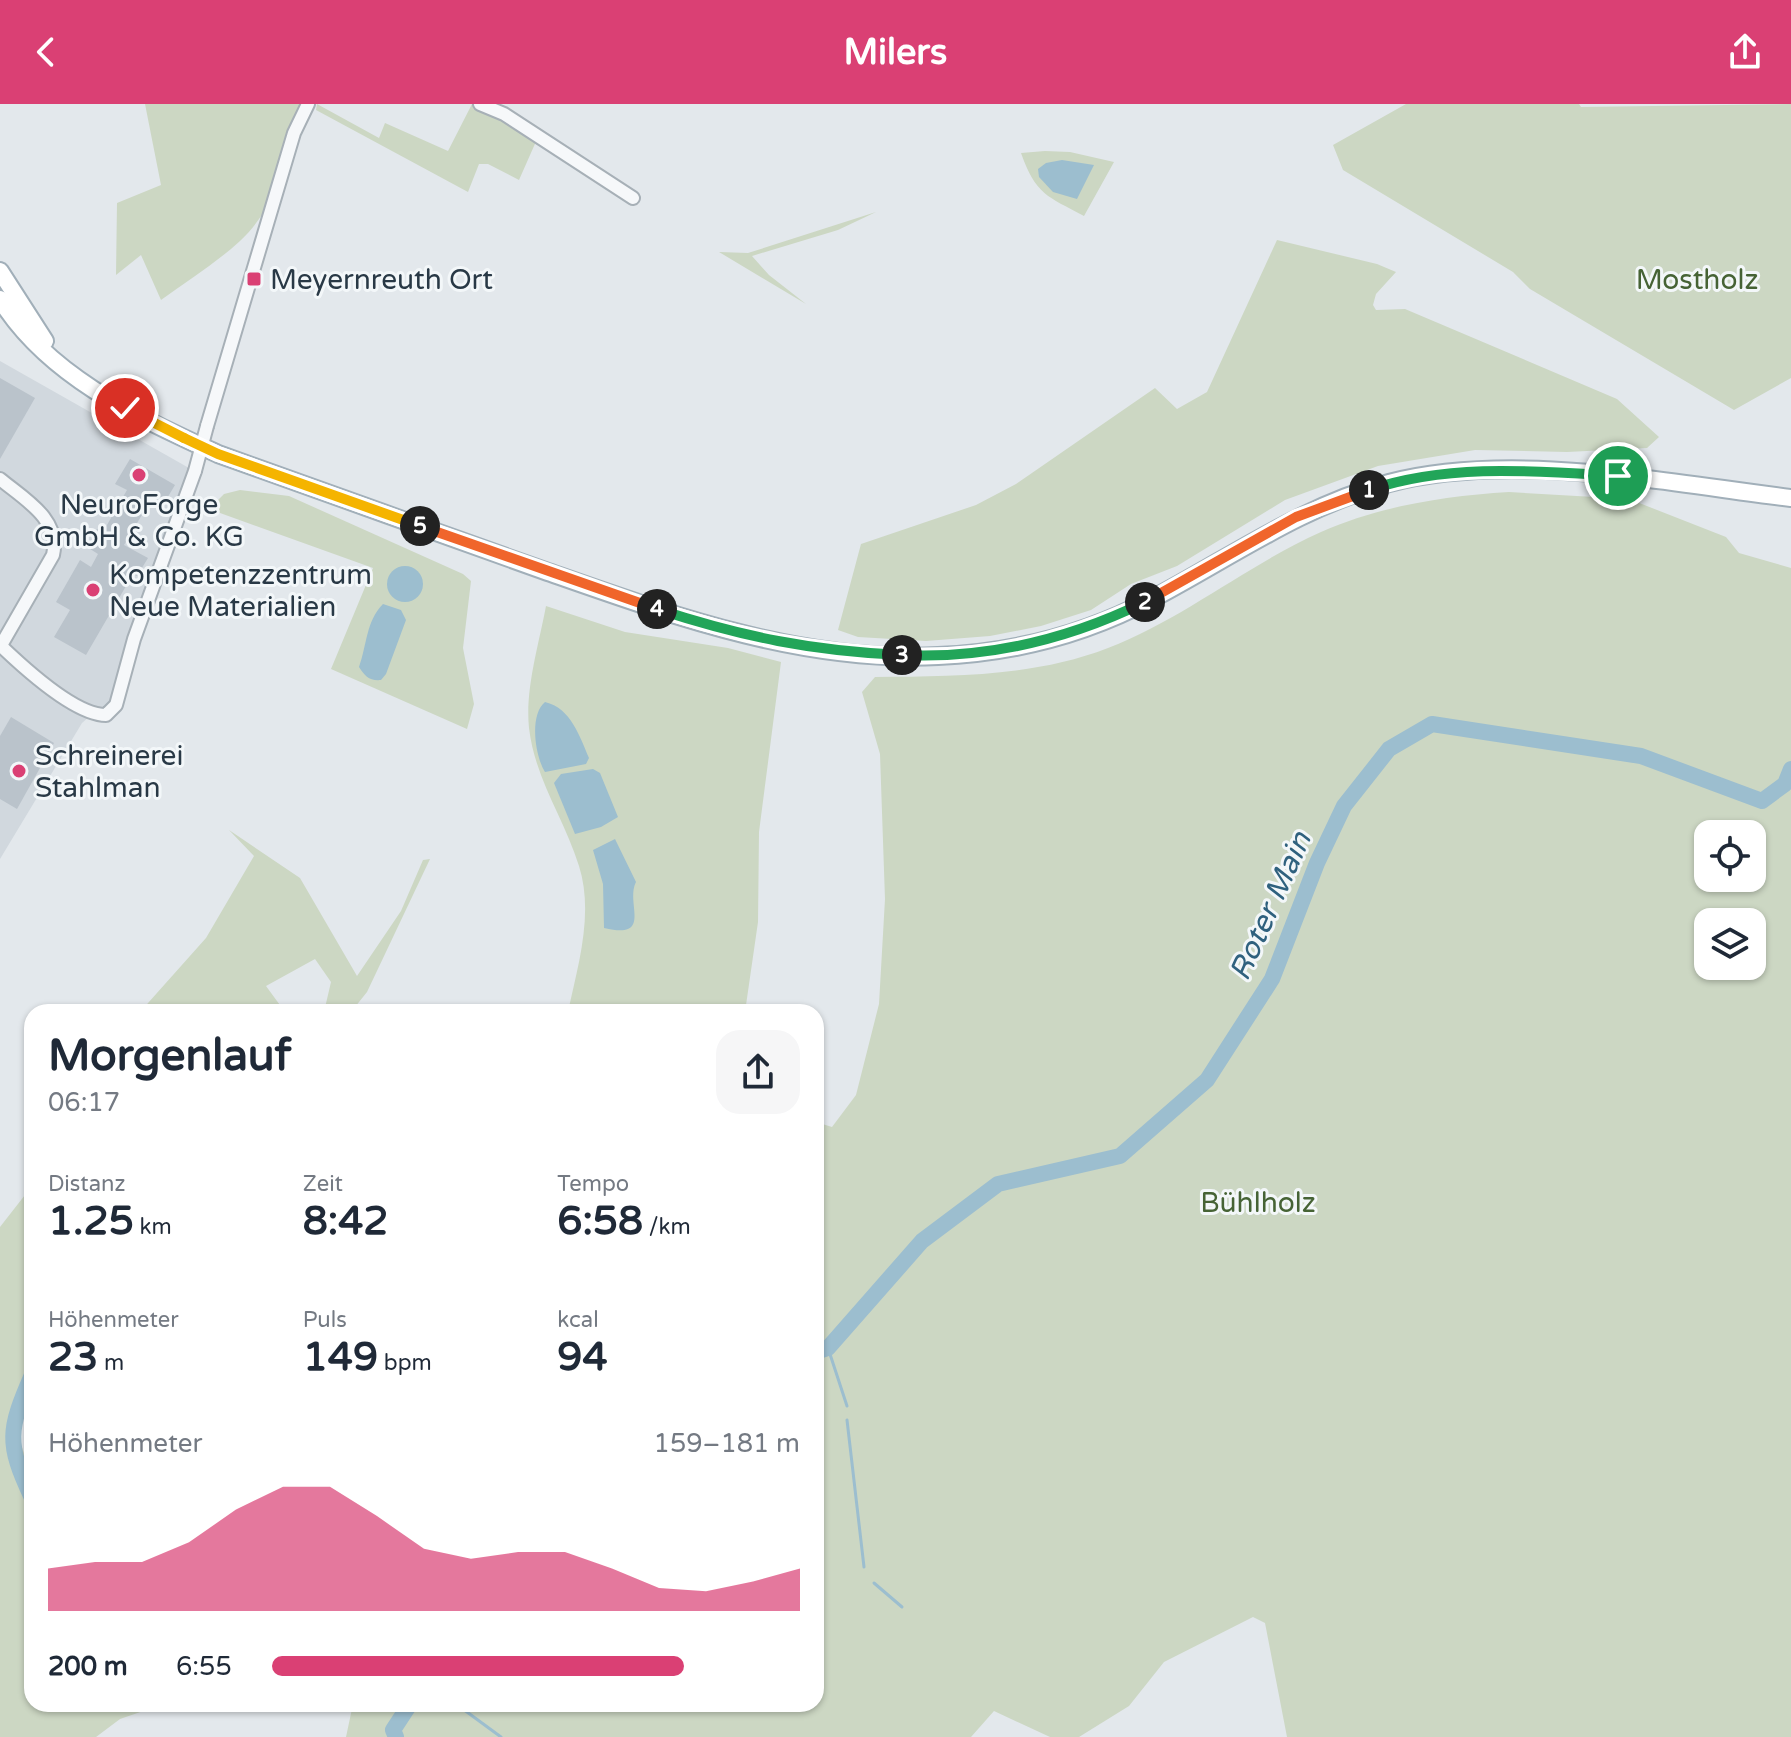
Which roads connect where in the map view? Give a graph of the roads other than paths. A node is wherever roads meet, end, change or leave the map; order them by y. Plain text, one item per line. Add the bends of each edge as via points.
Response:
1 (308, 104) edge
2 (480, 104) edge
3 (504, 109) edge
4 (633, 198) dead end
5 (0, 271) edge
6 (0, 299) edge
7 (82, 381) junction
8 (0, 479) edge
9 (1791, 498) edge
10 (0, 647) edge

1 - 10 street, bridge via 294,133 195,471 134,639 116,705 106,715 91,715
2 - 3 street
3 - 4 street
5 - 7 main road via 39,335
6 - 7 main road via 42,352
7 - 9 main road via 159,427 218,454 654,608 765,641 837,652 937,657 1061,637 1151,600 1296,517 1390,483 1512,470 1618,476
8 - 10 street via 44,517 55,544

